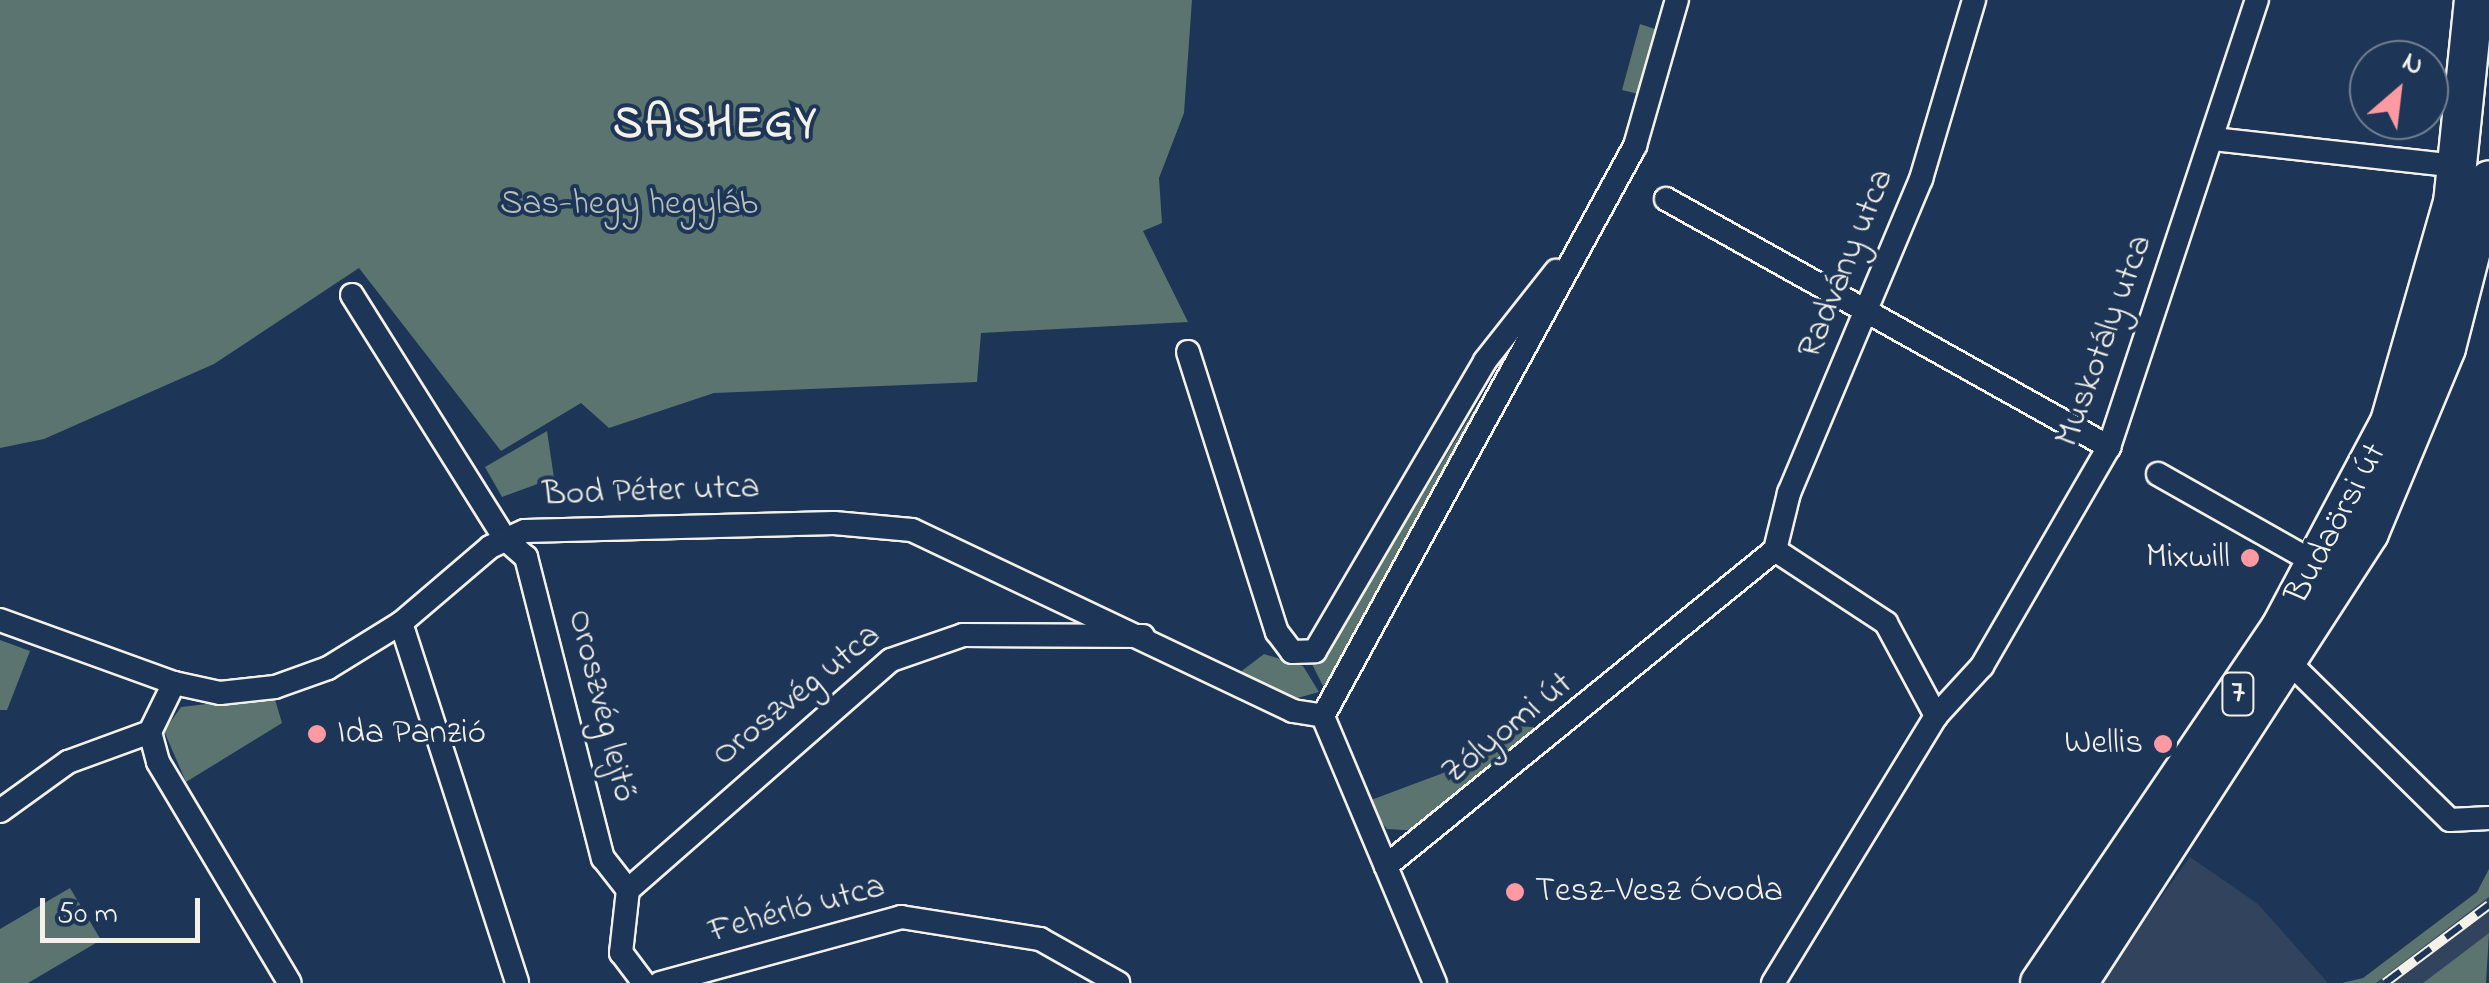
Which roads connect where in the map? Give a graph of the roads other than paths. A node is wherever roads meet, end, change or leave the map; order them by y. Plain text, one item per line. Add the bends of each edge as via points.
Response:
1 (1677, 0) edge
2 (1974, 0) edge
3 (2257, 0) edge
4 (2474, 0) edge
5 (2212, 140) junction
6 (2474, 173) edge
7 (1666, 200) dead end
8 (1576, 251) junction
9 (2478, 276) edge
10 (352, 295) dead end
11 (1867, 310) junction
12 (1188, 352) dead end
13 (2109, 446) junction
14 (2158, 474) dead end
15 (505, 539) junction
16 (1775, 550) junction
17 (2319, 565) junction
18 (0, 620) edge
19 (401, 623) junction
20 (1147, 636) junction
21 (2292, 665) junction
22 (1924, 681) junction
23 (174, 683) junction
24 (1970, 684) junction
25 (1323, 716) junction
26 (1936, 716) junction
27 (150, 732) junction
28 (0, 810) edge
29 (2486, 820) edge
30 (1386, 866) junction
31 (628, 890) junction
32 (290, 983) edge
33 (516, 983) edge
34 (644, 983) edge
35 (660, 983) edge
36 (1118, 983) edge
37 (1435, 983) edge
38 (1773, 983) edge
39 (2040, 983) edge
40 (2078, 983) edge

1 - 8 street via 1635,146
2 - 11 street, Radvány utca via 1921,179
3 - 5 street, Muskotály utca
4 - 6 main road, Budaörsi út / 7
5 - 6 street
5 - 13 street, Muskotály utca
6 - 9 main road, Budaörsi út / 7
6 - 17 main road, Budaörsi út / 7 via 2410,367
7 - 11 street
8 - 12 street via 1500,337 1329,636 1301,654 1282,642
8 - 25 street
9 - 21 main road, Budaörsi út / 7 via 2400,467
10 - 15 street, Oroszvég lejtő
11 - 13 street
11 - 16 street, Radvány utca via 1788,493
13 - 24 street, Muskotály utca
14 - 17 street
15 - 19 street, Bod Péter utca
15 - 20 street, Bod Péter utca via 585,525 912,530
15 - 31 street, Oroszvég lejtő via 532,574 603,858
16 - 22 street via 1873,611
16 - 30 street, Zólyomi út
17 - 39 main road, Budaörsi út / 7
18 - 23 street, Bod Péter utca
19 - 23 street, Bod Péter utca via 328,668 275,687 220,693
19 - 33 street
20 - 25 street, Bod Péter utca via 1294,711
20 - 31 street, Oroszvég utca via 964,636 918,645
21 - 29 street via 2450,820
21 - 40 main road, Budaörsi út / 7
22 - 24 street
22 - 26 street
23 - 27 street
24 - 26 street, Muskotály utca
25 - 30 street
26 - 38 street
27 - 28 street via 68,762
27 - 32 street via 162,770
30 - 37 street
31 - 34 street via 621,953
35 - 36 street, Fehérló utca via 900,917 1040,938

